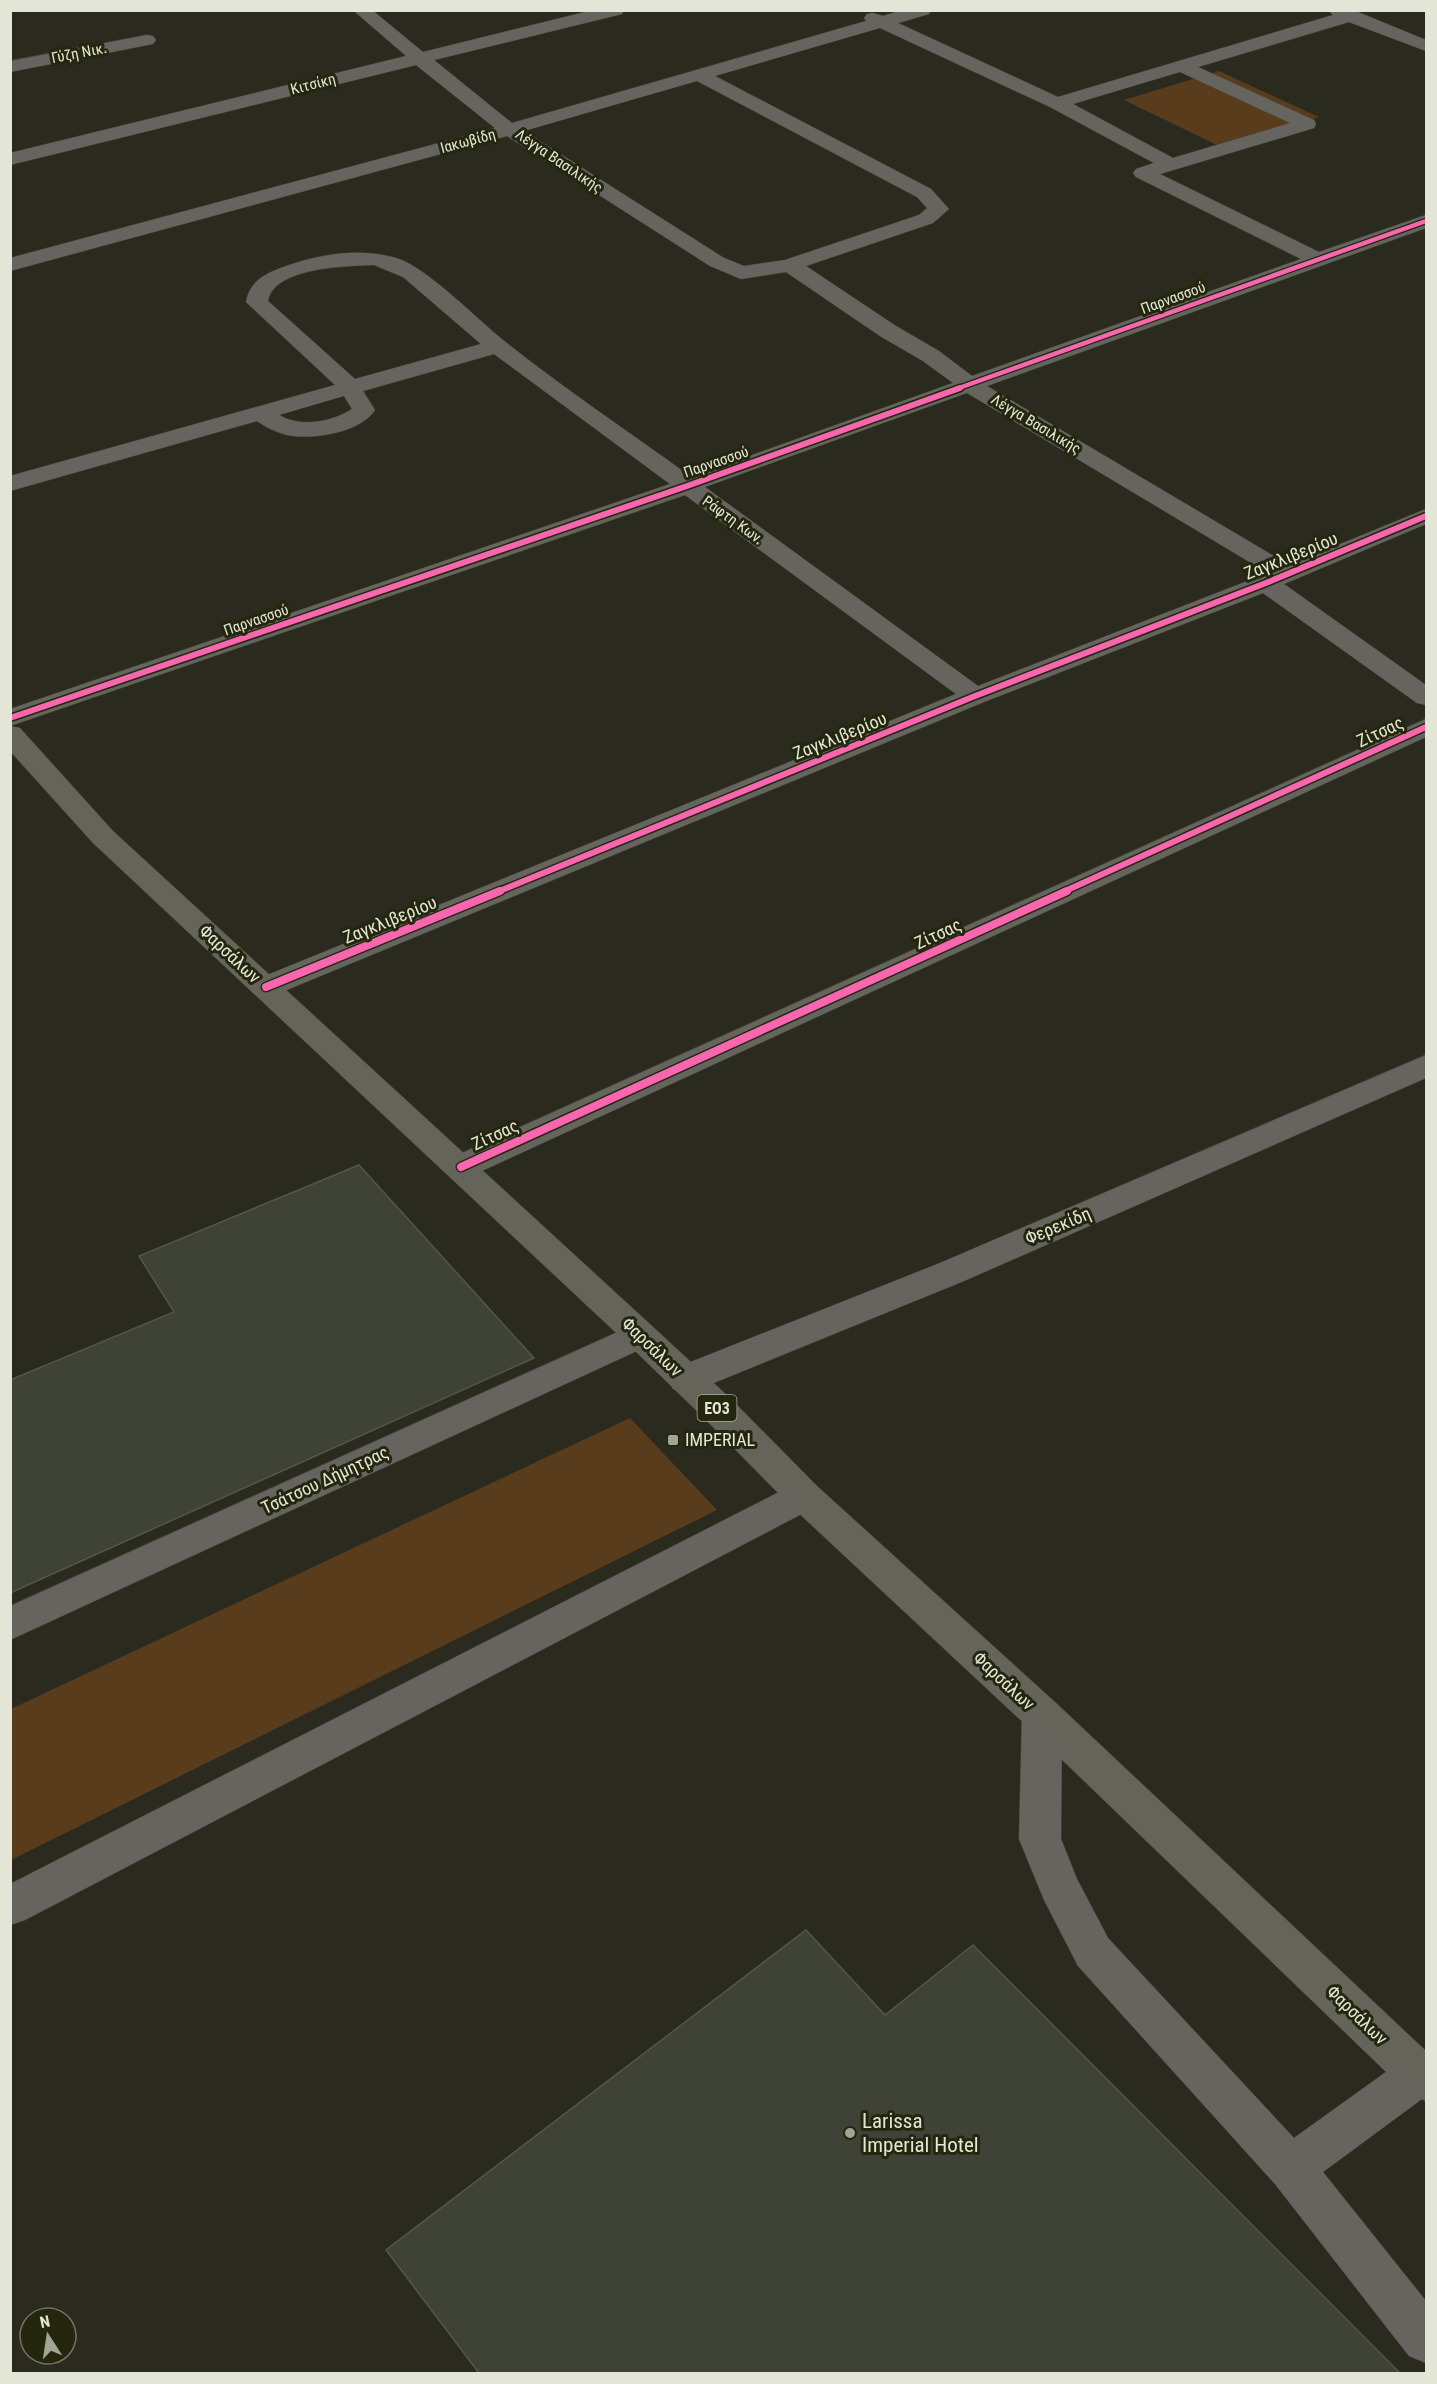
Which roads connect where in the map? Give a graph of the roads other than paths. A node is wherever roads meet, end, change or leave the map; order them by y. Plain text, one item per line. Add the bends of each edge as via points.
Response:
1 (361, 10) edge
2 (616, 10) edge
3 (858, 10) edge
4 (923, 10) edge
5 (1342, 13) edge
6 (882, 22) junction
7 (147, 40) dead end
8 (1426, 46) edge
9 (417, 58) junction
10 (1180, 65) junction
11 (10, 67) edge
12 (700, 75) junction
13 (1057, 103) junction
14 (511, 129) junction
15 (10, 159) edge
16 (1170, 164) junction
17 (1426, 221) edge
18 (1319, 260) junction
19 (10, 265) edge
20 (790, 265) junction
21 (496, 346) junction
22 (349, 386) junction
23 (971, 386) junction
24 (259, 412) junction
25 (10, 484) edge
26 (687, 486) junction
27 (1426, 516) edge
28 (1277, 578) junction
29 (975, 696) junction
30 (1426, 696) edge
31 (10, 718) edge
32 (1426, 728) edge
33 (10, 734) edge
34 (266, 987) junction
35 (1426, 1066) edge
36 (461, 1167) junction
37 (640, 1335) junction
38 (686, 1379) junction
39 (804, 1496) junction
40 (10, 1624) edge
41 (1042, 1715) junction
42 (10, 1906) edge
43 (1423, 2077) edge
44 (1291, 2168) junction
45 (1426, 2339) edge

1 - 9 street, Λέγγα Βασιλικής
2 - 9 street, Κιτσίκη
3 - 6 street
4 - 6 street, Ιακωβίδη
5 - 8 street
5 - 10 street
6 - 12 street, Ιακωβίδη
6 - 13 street
7 - 11 street, Γύζη Νικ.
9 - 14 street, Λέγγα Βασιλικής
9 - 15 street, Κιτσίκη
10 - 13 street
10 - 16 street via 1307,124
12 - 14 street, Ιακωβίδη
12 - 20 street via 924,193 939,209 926,219
13 - 16 street
14 - 19 street, Ιακωβίδη
14 - 20 street, Λέγγα Βασιλικής via 717,262 741,273
16 - 18 street via 1143,173
17 - 18 street, Παρνασσού
18 - 23 street, Παρνασσού
20 - 23 street, Λέγγα Βασιλικής
21 - 22 street
21 - 22 street, Ράφτη Κων. via 410,273 393,264 374,259 344,260 313,264 271,278 259,291 257,302
21 - 26 street, Ράφτη Κων.
22 - 24 street
22 - 24 street via 364,410 351,419 299,429 280,425
23 - 26 street, Παρνασσού
23 - 28 street, Λέγγα Βασιλικής
24 - 25 street
26 - 29 street, Ράφτη Κων.
26 - 31 street, Παρνασσού
27 - 28 street, Ζαγκλιβερίου
28 - 29 street, Ζαγκλιβερίου
28 - 30 street, Λέγγα Βασιλικής
29 - 34 street, Ζαγκλιβερίου
32 - 36 street, Ζίτσας
33 - 34 main road, Φαρσάλων / ΕΟ3 via 104,837
34 - 36 main road, Φαρσάλων / ΕΟ3
35 - 38 street, Φερεκίδη via 952,1272
36 - 37 main road, Φαρσάλων / ΕΟ3
37 - 38 main road, Φαρσάλων / ΕΟ3
37 - 40 street, Τσάτσου Δήμητρας
38 - 39 main road, Φαρσάλων / ΕΟ3
39 - 41 main road, Φαρσάλων / ΕΟ3
39 - 42 street
41 - 43 main road, Φαρσάλων / ΕΟ3
41 - 44 street via 1040,1839 1059,1887 1093,1952
43 - 44 street
44 - 45 street

